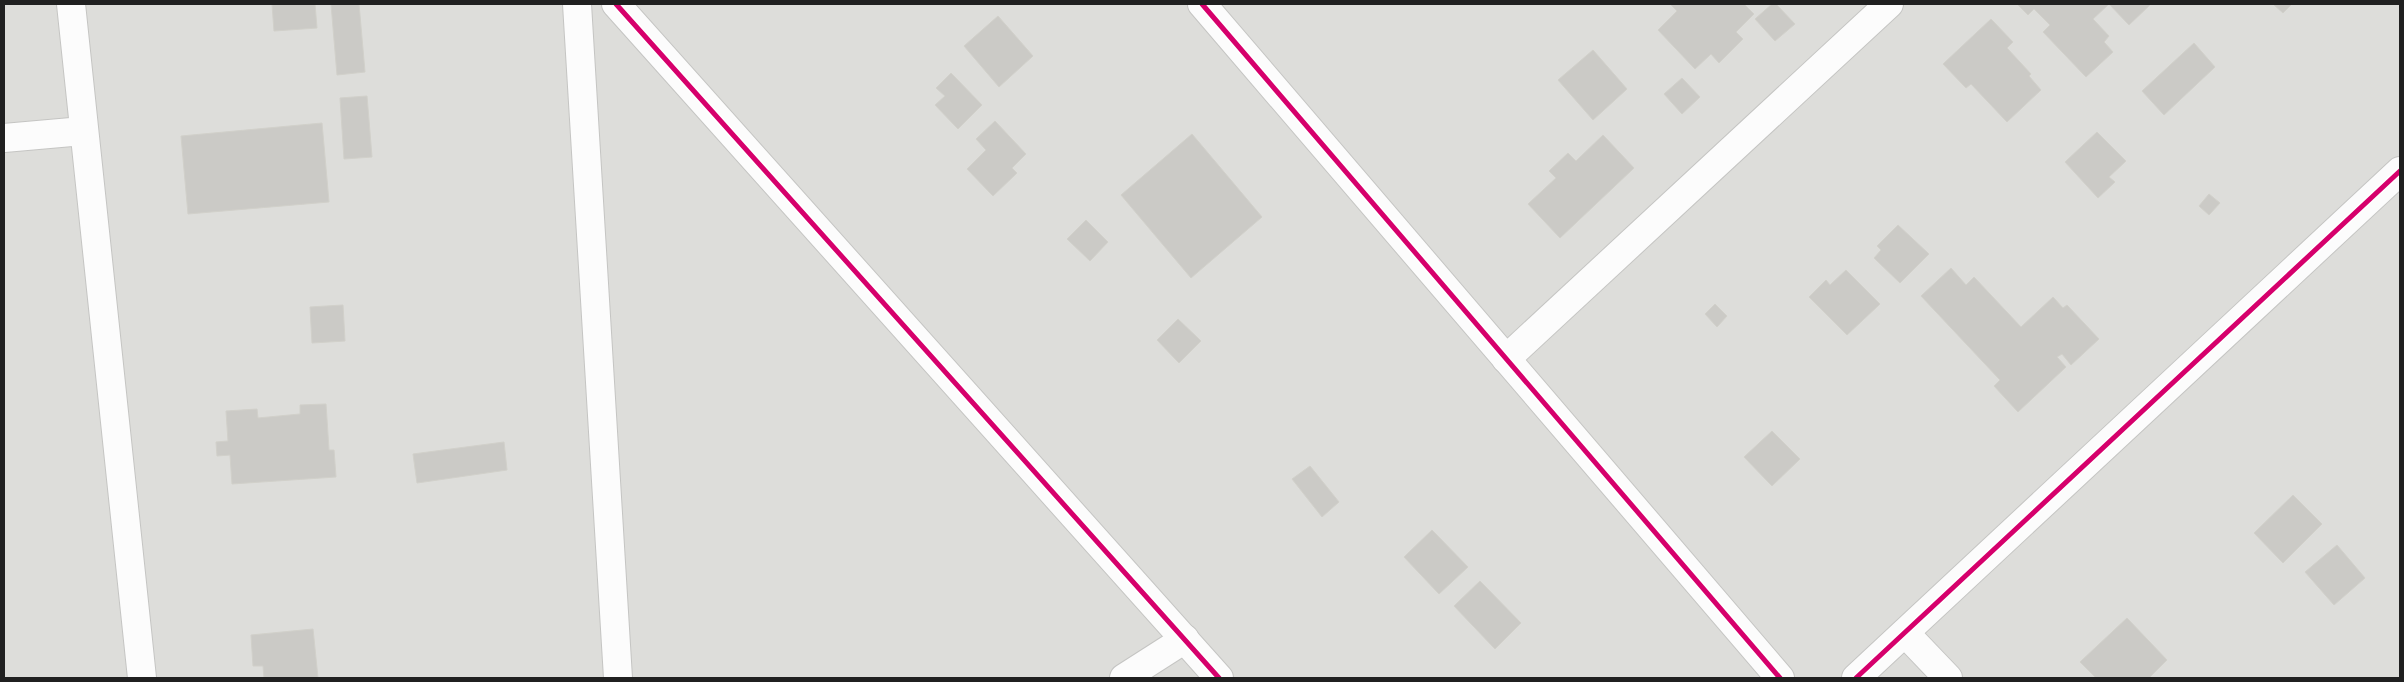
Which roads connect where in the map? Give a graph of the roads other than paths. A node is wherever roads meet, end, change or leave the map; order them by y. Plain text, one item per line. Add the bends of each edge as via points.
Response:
1 (71, 4) edge
2 (577, 4) edge
3 (616, 4) edge
4 (1202, 4) edge
5 (1890, 4) edge
6 (84, 132) junction
7 (4, 138) edge
8 (2400, 171) edge
9 (1506, 359) junction
10 (1906, 633) junction
11 (1185, 639) junction
12 (142, 678) edge
13 (618, 678) edge
14 (1124, 678) edge
15 (1219, 678) edge
16 (1780, 678) edge
17 (1856, 678) edge
18 (1948, 678) edge

1 - 6 street
2 - 13 street
3 - 11 street
4 - 9 street
5 - 9 street
6 - 7 street
6 - 12 street
8 - 10 street
9 - 16 street
10 - 17 street
10 - 18 street
11 - 14 street
11 - 15 street

